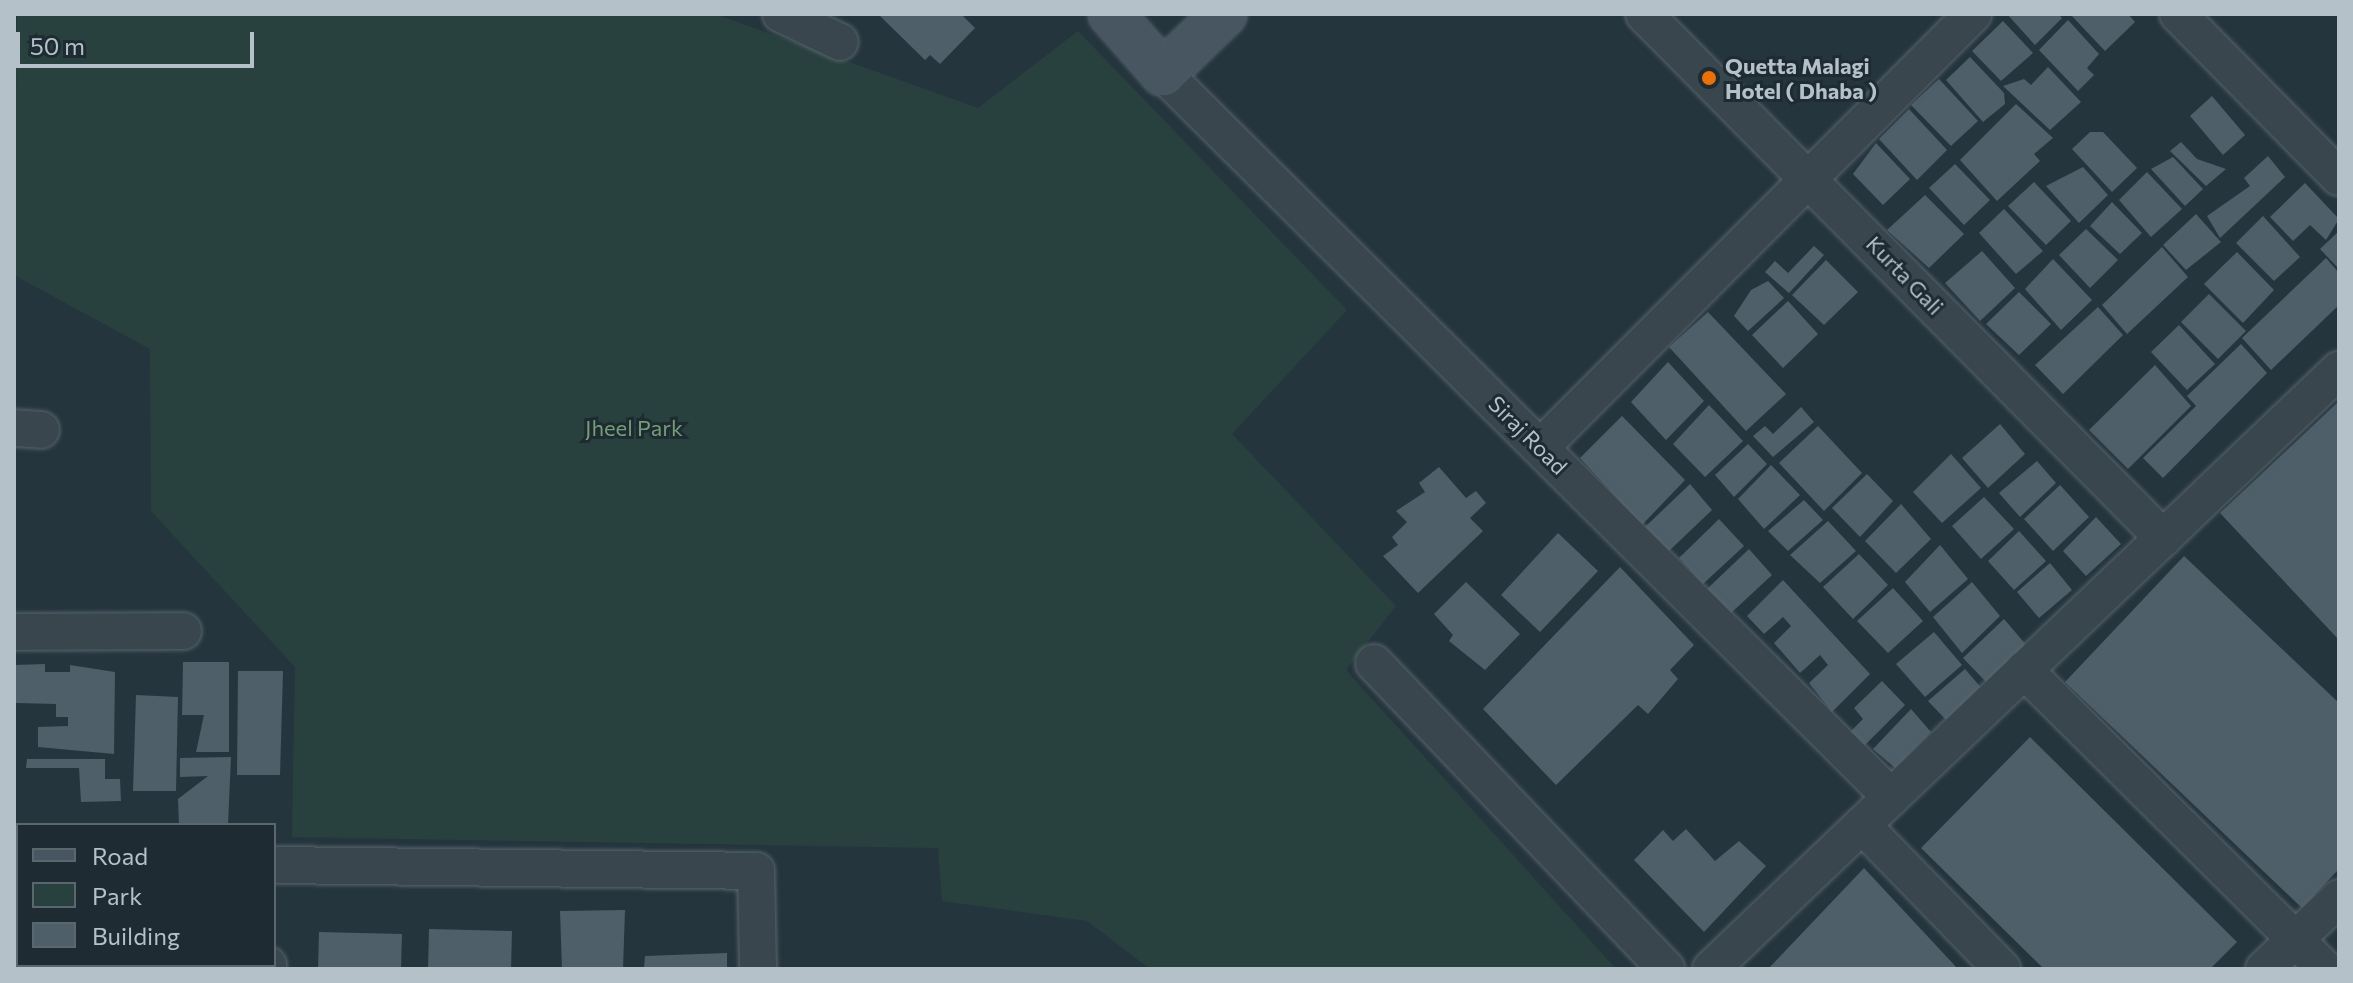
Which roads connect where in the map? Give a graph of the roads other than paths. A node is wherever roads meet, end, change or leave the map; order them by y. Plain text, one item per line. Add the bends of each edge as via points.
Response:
1 (781, 14) edge
2 (1224, 14) edge
3 (1644, 14) edge
4 (1973, 14) edge
5 (2178, 14) edge
6 (1125, 19) edge
7 (840, 42) dead end
8 (1163, 73) junction
9 (1810, 177) junction
10 (2339, 177) edge
11 (2339, 370) edge
12 (1541, 447) junction
13 (2163, 538) junction
14 (183, 631) dead end
15 (14, 632) edge
16 (1374, 663) dead end
17 (2024, 670) junction
18 (1891, 797) junction
19 (1862, 825) junction
20 (276, 865) edge
21 (2339, 898) edge
22 (2295, 940) junction
23 (758, 969) edge
24 (1666, 969) edge
25 (1711, 969) edge
26 (2002, 969) edge
27 (2264, 969) edge
28 (2325, 969) edge

1 - 7 street
2 - 8 street
3 - 9 street, Kurta Gali
4 - 9 street
5 - 10 street
6 - 8 street
8 - 12 street, Siraj Road
9 - 12 street
9 - 13 street, Kurta Gali
11 - 13 street
12 - 18 street, Siraj Road
13 - 17 street
14 - 15 street
16 - 24 street
17 - 18 street
17 - 22 street
18 - 19 street
19 - 25 street
19 - 26 street
20 - 23 street via 756,871
21 - 22 street
22 - 27 street
22 - 28 street

